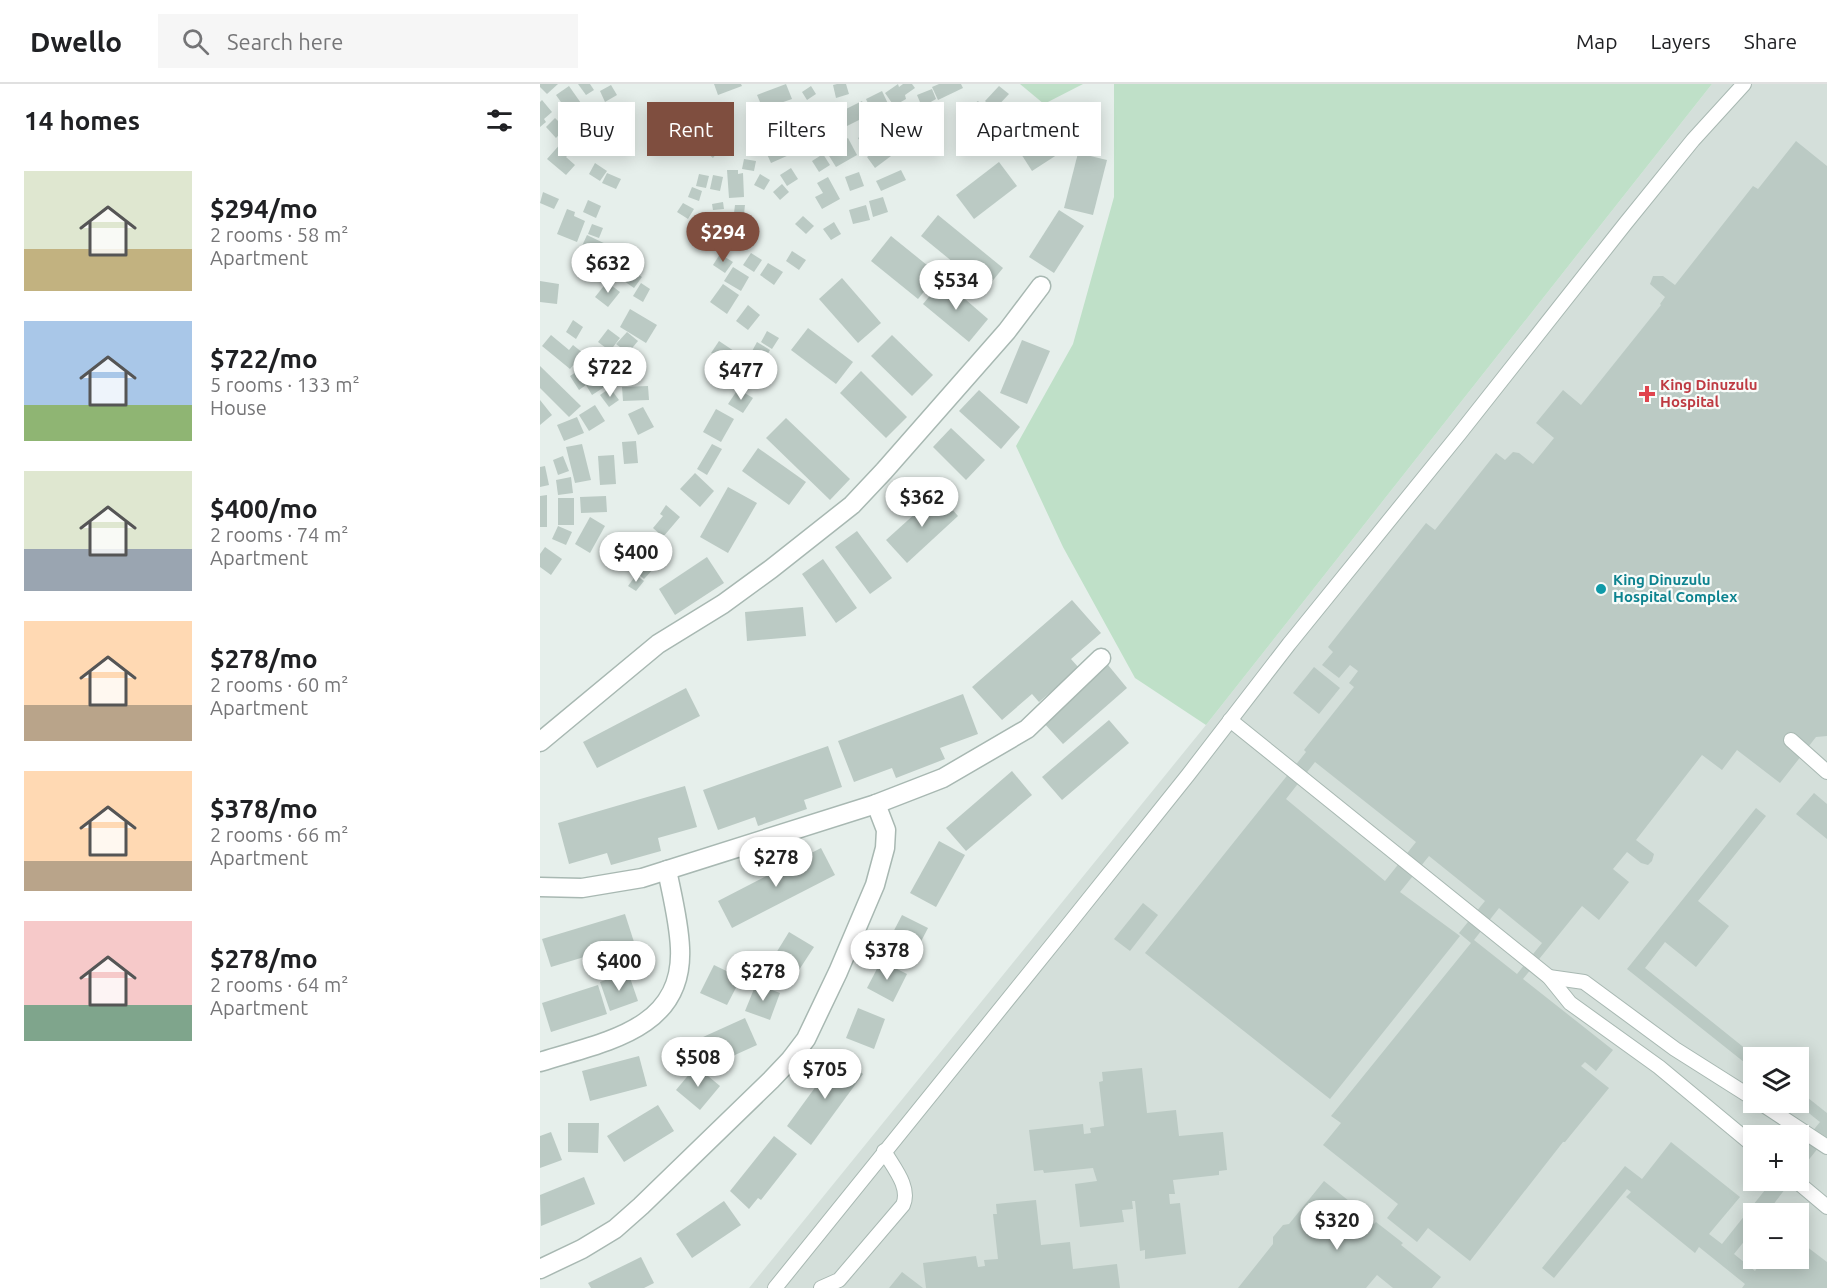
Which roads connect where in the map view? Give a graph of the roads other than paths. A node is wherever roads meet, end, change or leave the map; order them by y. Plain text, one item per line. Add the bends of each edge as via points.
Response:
1 (1744, 84) edge
2 (1041, 286) dead end
3 (1101, 658) dead end
4 (1230, 720) junction
5 (1791, 740) dead end
6 (540, 742) edge
7 (1827, 772) edge
8 (876, 804) junction
9 (667, 870) junction
10 (540, 887) edge
11 (1549, 977) junction
12 (540, 1062) edge
13 (1743, 1092) edge
14 (1776, 1113) edge
15 (1743, 1137) edge
16 (1827, 1147) edge
17 (884, 1151) junction
18 (1808, 1191) edge
19 (1827, 1207) edge
20 (540, 1269) edge
21 (776, 1288) edge
22 (821, 1288) edge

1 - 4 lane via 1625,224
2 - 6 street via 1007,331 852,506 723,604 658,644
3 - 8 street via 1027,729 943,778
4 - 11 lane
4 - 17 lane
5 - 7 lane
8 - 9 street
8 - 20 street via 886,830 875,885 806,1040 771,1080 615,1229
9 - 10 street via 582,888
9 - 12 street via 680,948 678,981 671,997 659,1012 624,1034
11 - 13 lane via 1584,982
11 - 15 lane via 1570,1002 1659,1067
14 - 16 lane
17 - 21 lane
17 - 22 lane via 905,1188 906,1199 839,1280
18 - 19 lane

